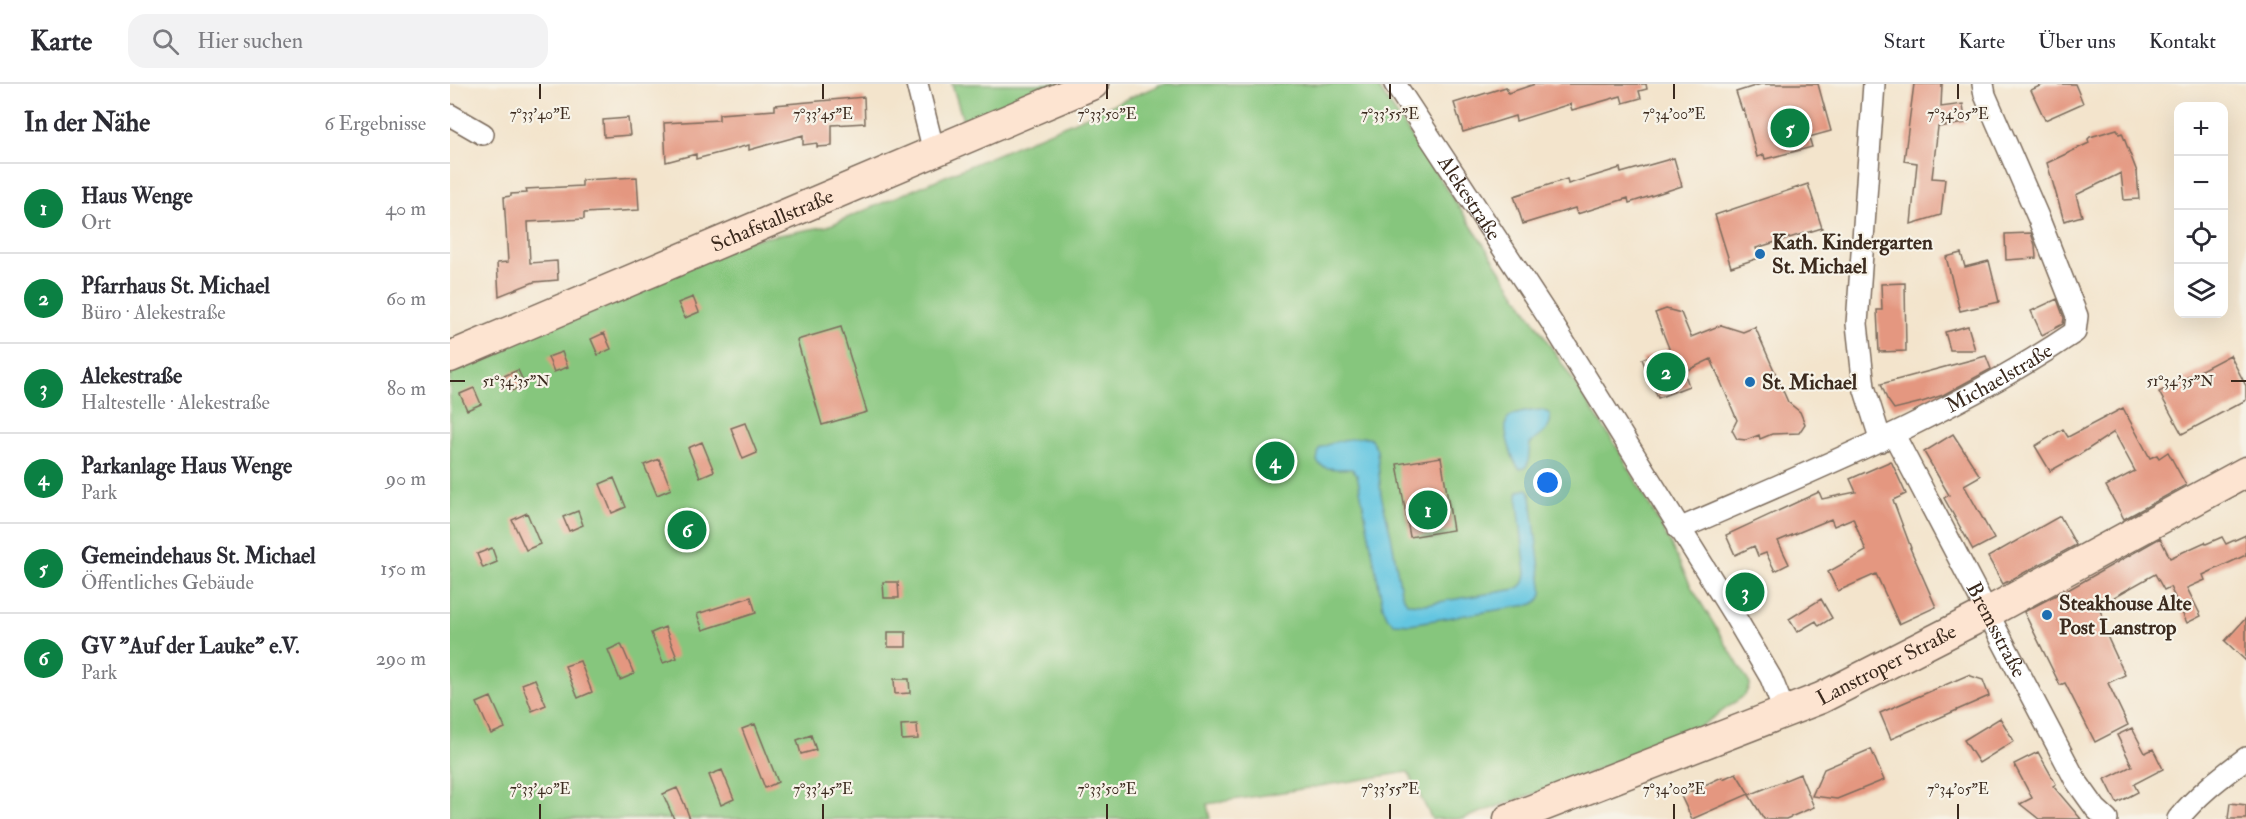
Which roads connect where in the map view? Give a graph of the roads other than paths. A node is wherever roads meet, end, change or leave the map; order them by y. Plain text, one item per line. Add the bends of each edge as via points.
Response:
1 (917, 84) edge
2 (1093, 84) edge
3 (1395, 84) edge
4 (1874, 84) edge
5 (1983, 84) edge
6 (450, 115) edge
7 (483, 134) dead end
8 (934, 152) junction
9 (450, 357) edge
10 (1887, 438) junction
11 (2246, 472) edge
12 (1679, 530) junction
13 (1987, 613) junction
14 (1785, 713) junction
15 (2246, 758) edge
16 (1561, 809) edge
17 (1509, 819) edge
18 (2107, 819) edge
19 (2178, 819) edge

1 - 8 street
2 - 8 street, Schafstallstraße
3 - 12 street, Alekestraße via 1552,323
4 - 10 street, Bremsstraße via 1857,324 1864,387
5 - 10 street, Michaelstraße via 2077,316 2074,332 1982,389
6 - 7 street
8 - 9 street, Schafstallstraße
10 - 12 street, Michaelstraße
10 - 13 street, Bremsstraße
11 - 13 street, Lanstroper Straße
12 - 14 street, Alekestraße via 1771,678
13 - 14 street, Lanstroper Straße
13 - 18 street, Bremsstraße via 2076,782
14 - 16 street, Lanstroper Straße
15 - 19 street via 2217,779
16 - 17 street, Lanstroper Straße

